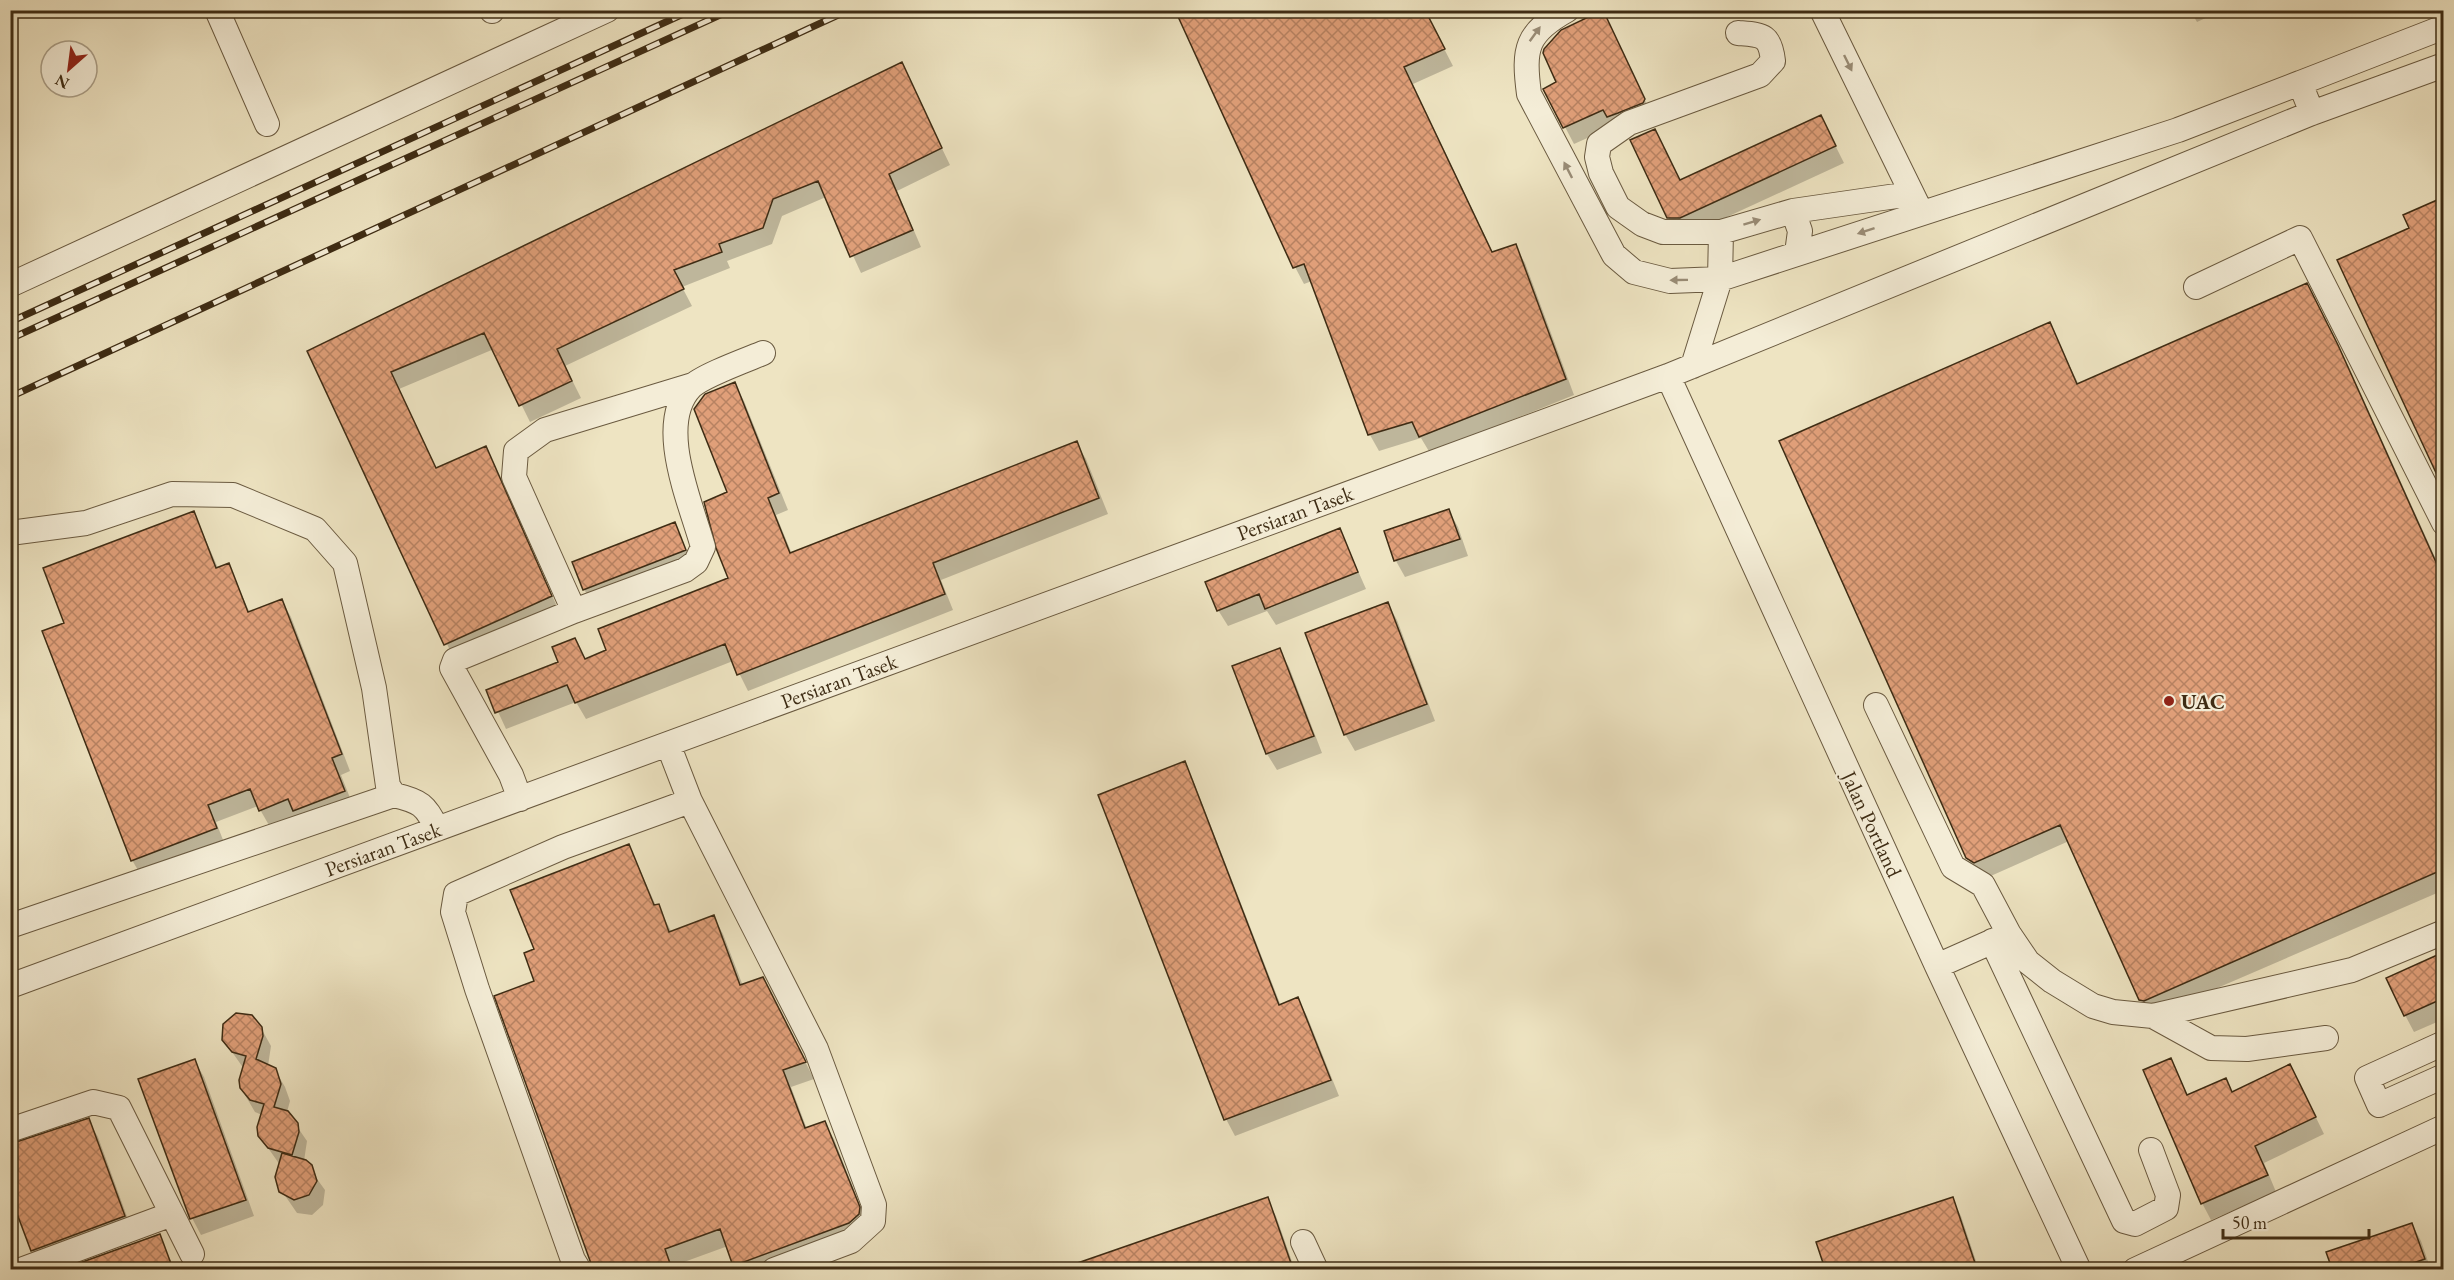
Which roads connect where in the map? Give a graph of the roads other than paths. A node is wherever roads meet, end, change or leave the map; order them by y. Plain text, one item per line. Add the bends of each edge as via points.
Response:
1 (217, 10) edge
2 (607, 10) edge
3 (1567, 10) edge
4 (1822, 10) edge
5 (2444, 27) edge
6 (1738, 33) dead end
7 (2444, 65) edge
8 (2300, 82) junction
9 (2312, 113) junction
10 (267, 124) dead end
11 (1916, 203) junction
12 (1618, 207) junction
13 (1793, 211) junction
14 (1595, 222) junction
15 (1721, 232) junction
16 (1797, 253) junction
17 (1720, 279) junction
18 (10, 285) edge
19 (2196, 287) dead end
20 (763, 353) dead end
21 (1693, 366) junction
22 (1668, 376) junction
23 (693, 385) junction
24 (2444, 523) edge
25 (10, 533) edge
26 (574, 611) junction
27 (1876, 705) dead end
28 (668, 744) junction
29 (394, 795) junction
30 (520, 799) junction
31 (690, 801) junction
32 (437, 829) junction
33 (10, 926) edge
34 (2444, 932) edge
35 (2001, 937) junction
36 (1936, 966) junction
37 (10, 986) edge
38 (2154, 1016) junction
39 (2326, 1038) dead end
40 (2444, 1043) edge
41 (2444, 1076) edge
42 (2444, 1127) edge
43 (10, 1130) edge
44 (2151, 1150) dead end
45 (172, 1214) junction
46 (1303, 1242) dead end
47 (192, 1254) dead end
48 (21, 1269) edge
49 (579, 1269) edge
50 (774, 1269) edge
51 (1316, 1269) edge
52 (2079, 1269) edge
53 (2135, 1269) edge

1 - 10 street
2 - 18 street
14 -> 3 street via 1529,94 1526,73 1529,44 1539,27
4 -> 11 street
5 - 8 street
6 - 12 street via 1765,38 1771,44 1773,61 1760,75 1629,123 1599,144 1601,172
7 - 9 street, Persiaran Tasek
8 - 9 street
8 - 11 street via 2178,130
9 - 21 street, Persiaran Tasek
11 - 13 street
11 -> 16 street
12 - 14 street
12 - 15 street via 1642,224 1663,232
15 -> 13 street
13 - 16 street via 1800,231
17 -> 14 street via 1670,281 1634,272 1614,255
15 - 17 street
16 - 17 street
17 - 21 street
19 - 24 street via 2300,238
20 - 23 street
21 - 22 street, Persiaran Tasek
22 - 28 street, Persiaran Tasek
22 - 36 street, Jalan Portland
23 - 26 street via 679,403 676,448 703,547 696,562 685,570
23 - 26 street via 545,430 516,451 514,477
25 - 29 street via 86,523 172,494 233,495 315,529 345,562 374,688 388,786
26 - 30 street via 455,660 452,668 511,775
27 - 35 street via 1953,867 1983,885
28 - 30 street, Persiaran Tasek
28 - 31 street
29 - 32 street via 427,809
29 - 33 street
30 - 32 street, Persiaran Tasek
31 - 49 street via 563,847 456,894 453,912 477,989
31 - 50 street via 816,1049 874,1205 873,1221 851,1241
32 - 37 street, Persiaran Tasek
34 - 38 street via 2352,970
35 - 36 street
35 - 38 street via 2052,981 2093,1006
35 - 44 street via 2124,1221 2135,1224 2166,1208 2168,1195
36 - 52 street, Jalan Portland
38 - 39 street via 2211,1048 2247,1049
40 - 41 street via 2367,1078 2379,1105
42 - 53 street
43 - 45 street via 93,1102 119,1108
45 - 47 street
45 - 48 street
46 - 51 street

